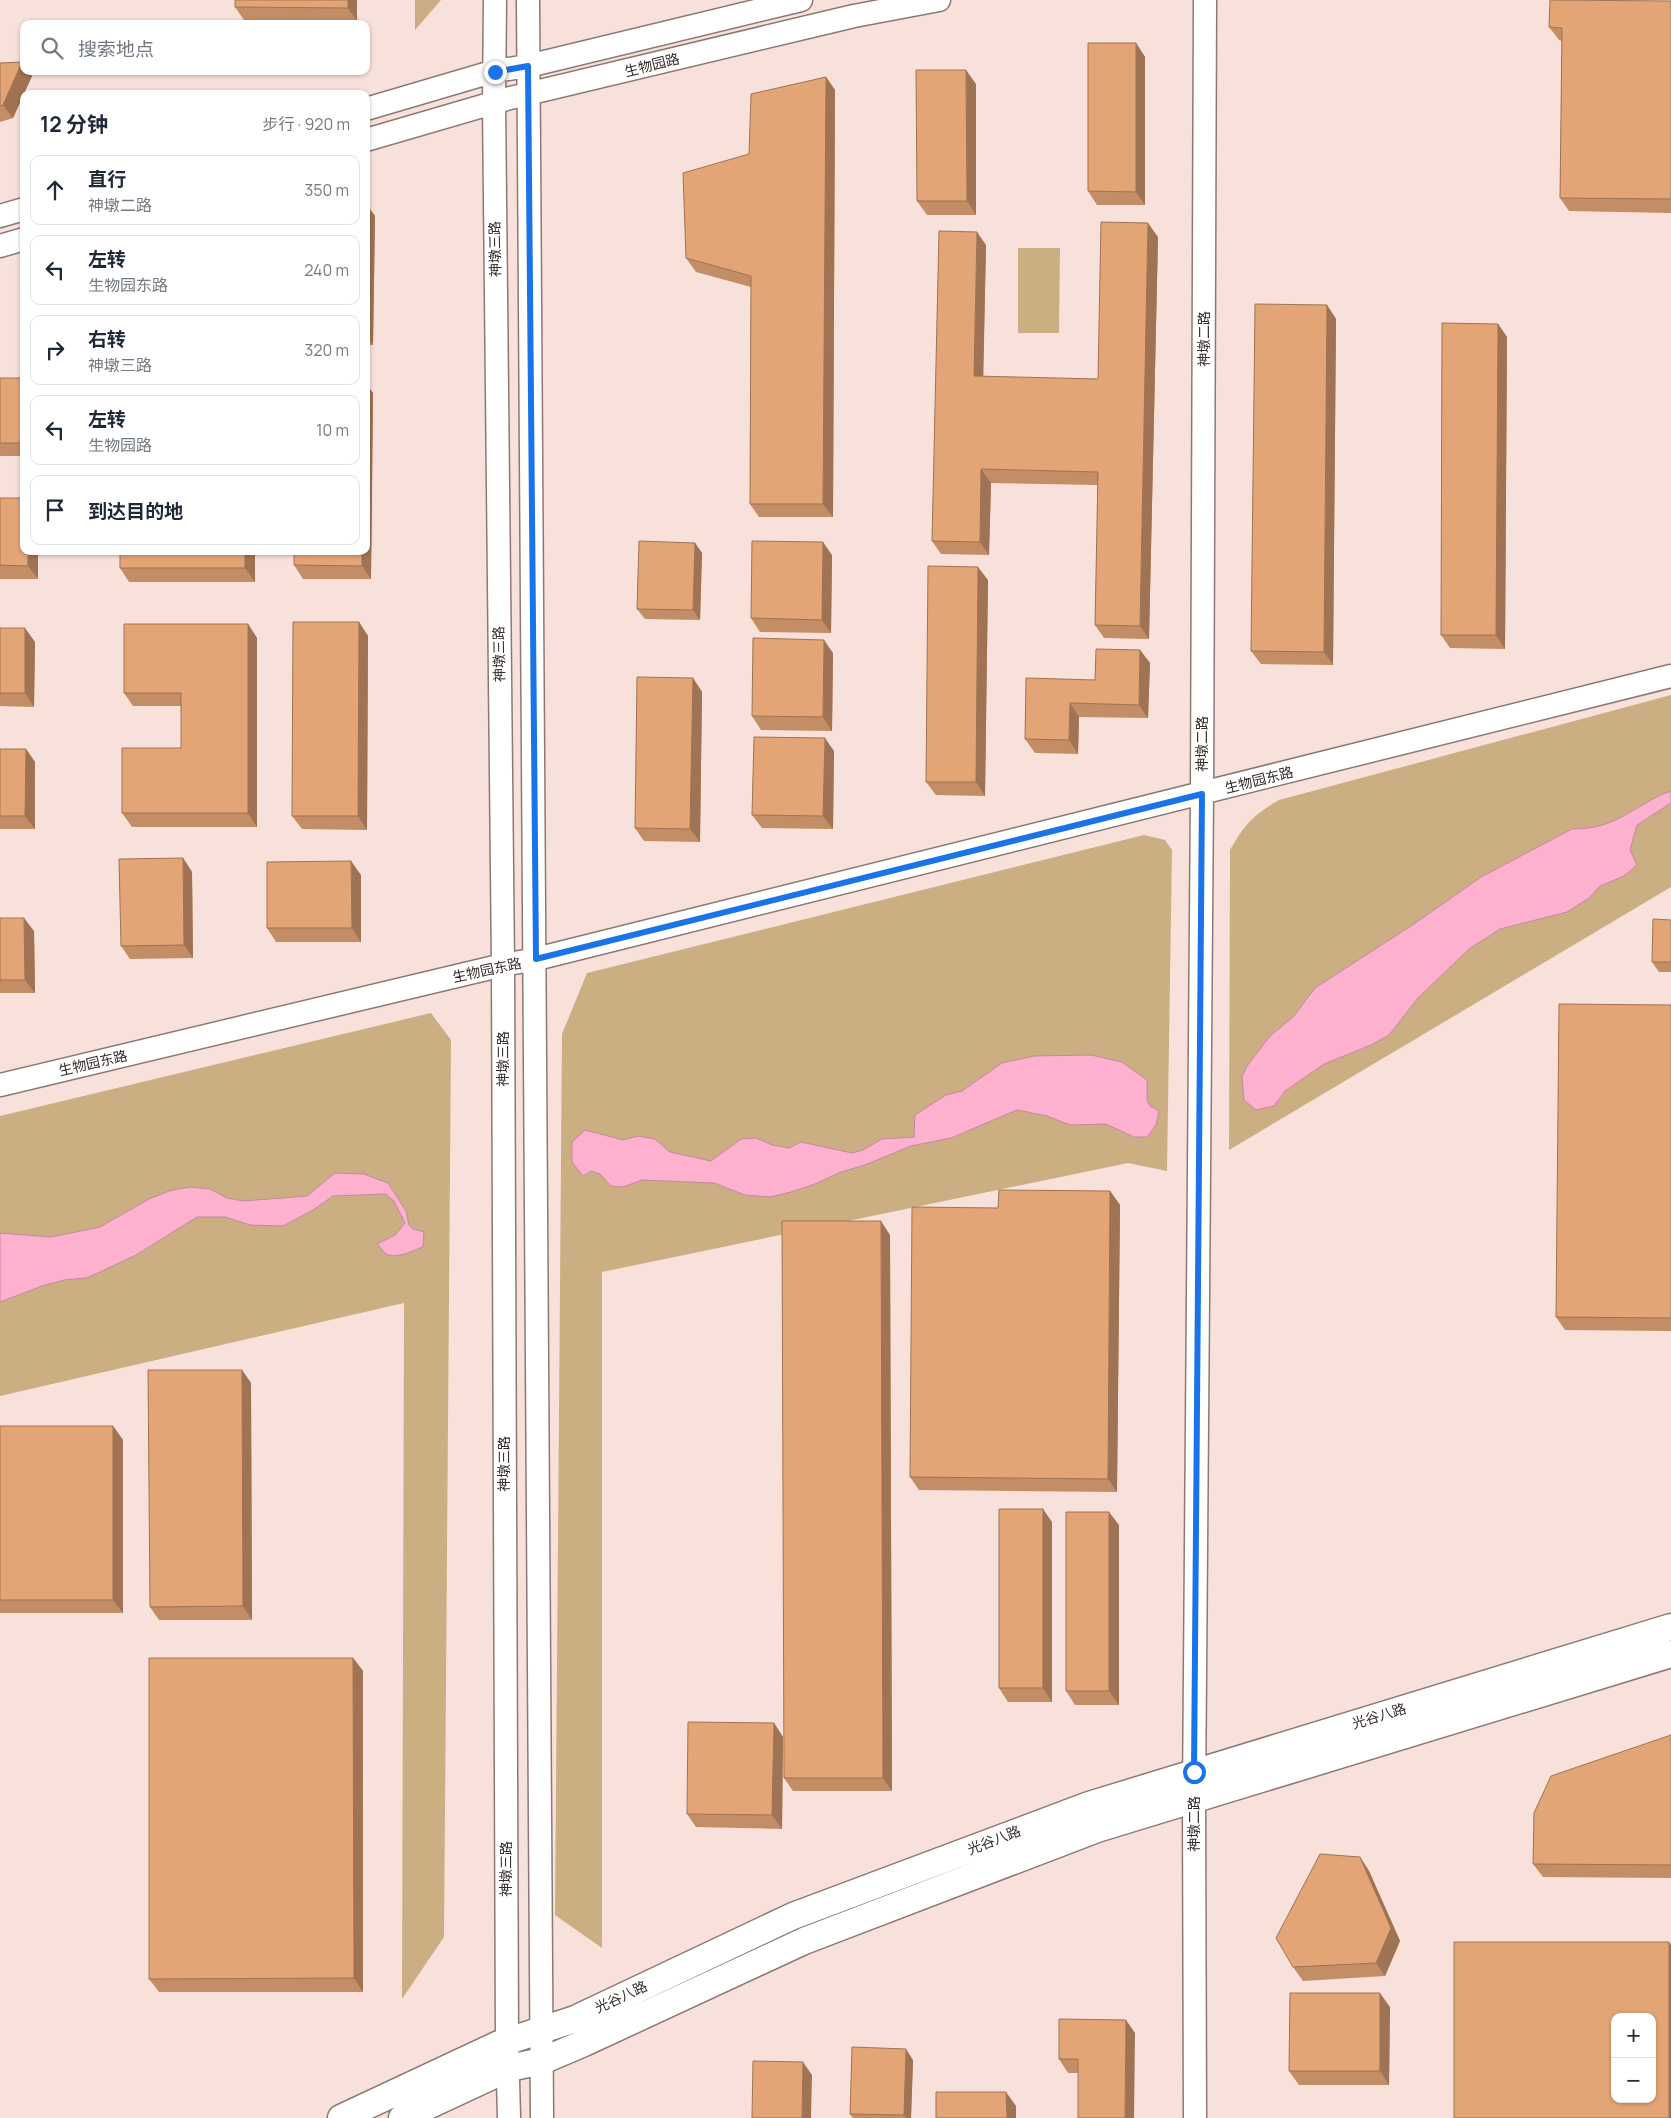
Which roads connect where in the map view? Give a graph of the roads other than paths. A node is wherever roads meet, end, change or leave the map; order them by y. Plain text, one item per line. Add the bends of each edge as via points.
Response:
1 (495, 0) edge
2 (528, 0) edge
3 (801, 0) edge
4 (939, 0) edge
5 (1205, 0) edge
6 (528, 66) junction
7 (495, 72) junction
8 (528, 95) junction
9 (494, 103) junction
10 (370, 108) edge
11 (370, 139) edge
12 (20, 210) edge
13 (0, 216) edge
14 (20, 240) edge
15 (0, 246) edge
16 (1671, 676) edge
17 (1202, 794) junction
18 (536, 959) junction
19 (503, 965) junction
20 (0, 1085) edge
21 (1671, 1627) edge
22 (1671, 1654) edge
23 (1194, 1772) junction
24 (1194, 1800) junction
25 (542, 2031) junction
26 (507, 2042) junction
27 (542, 2061) junction
28 (509, 2068) junction
29 (341, 2118) edge
30 (402, 2118) edge
31 (509, 2118) edge
32 (542, 2118) edge
33 (1196, 2118) edge

1 - 7 street, 神墩三路
2 - 6 street
3 - 6 street, 生物园路
4 - 8 street, 生物园路 via 854,16
5 - 17 street, 神墩二路
6 - 7 street, 生物园路
6 - 8 street
7 - 9 street, 神墩三路
7 - 10 street, 生物园路
8 - 9 street, 生物园路
8 - 18 street
9 - 11 street, 生物园路
9 - 19 street, 神墩三路
12 - 13 street
14 - 15 street
16 - 17 street, 生物园东路
17 - 18 street, 生物园东路
17 - 23 street, 神墩二路
18 - 19 street, 生物园东路
18 - 25 street
19 - 20 street, 生物园东路
19 - 26 street, 神墩三路
21 - 23 main road, 光谷八路
22 - 24 main road, 光谷八路
23 - 24 street, 神墩二路
23 - 25 main road, 光谷八路 via 1089,1804 793,1916 575,2019
24 - 27 main road, 光谷八路 via 1097,1829 804,1941
24 - 33 street, 神墩二路
25 - 26 main road, 光谷八路
25 - 27 street
26 - 28 street, 神墩三路
26 - 29 main road, 光谷八路
27 - 28 main road, 光谷八路
27 - 32 street
28 - 30 main road, 光谷八路
28 - 31 street, 神墩三路

